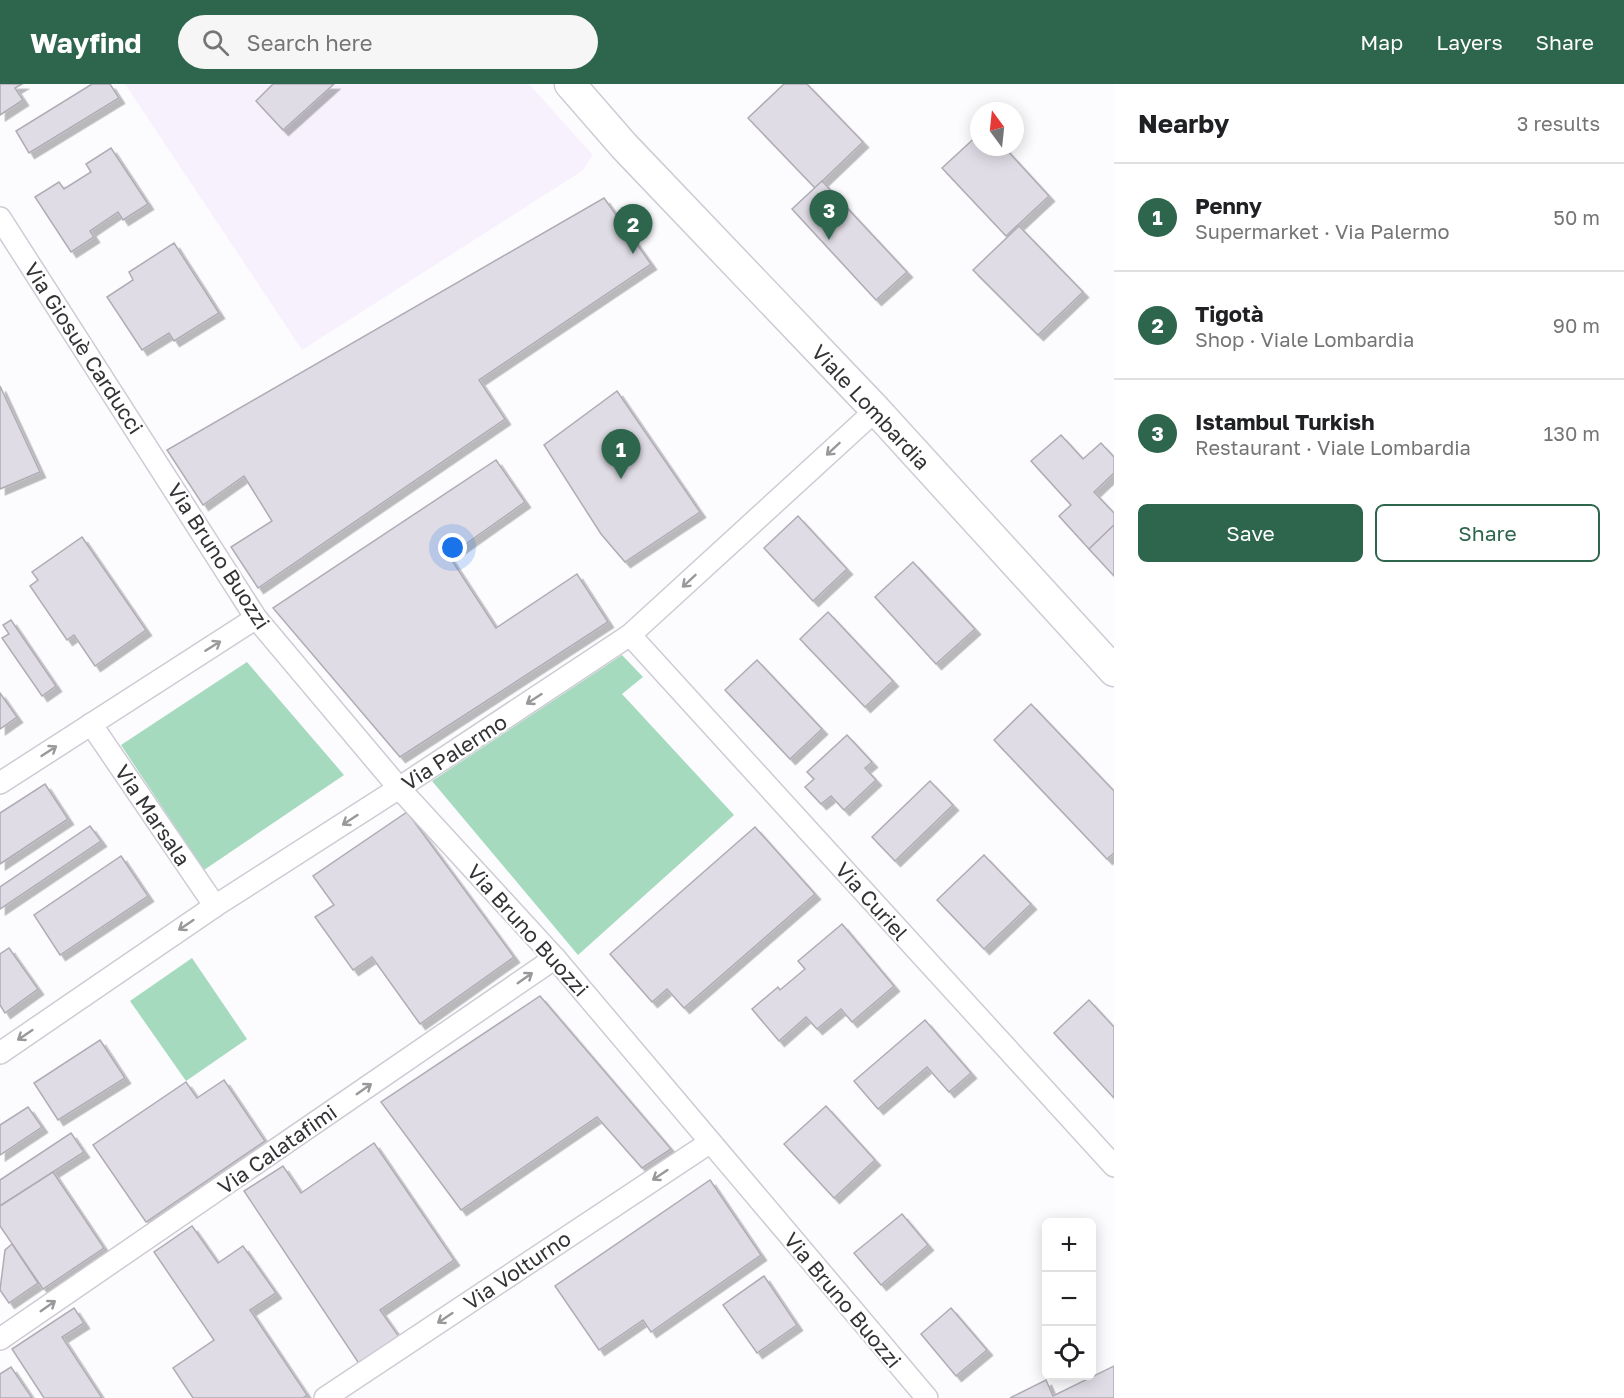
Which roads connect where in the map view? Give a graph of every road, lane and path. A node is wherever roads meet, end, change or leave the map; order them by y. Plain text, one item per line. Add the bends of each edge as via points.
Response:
1 (570, 84) edge
2 (0, 218) edge
3 (876, 410) junction
4 (148, 448) joint
5 (256, 618) junction
6 (630, 635) junction
7 (1114, 671) edge
8 (91, 724) junction
9 (0, 783) edge
10 (399, 788) junction
11 (215, 906) junction
12 (555, 958) junction
13 (0, 1053) edge
14 (709, 1143) junction
15 (1114, 1166) edge
16 (0, 1340) edge
17 (325, 1398) edge
18 (927, 1398) edge

1 - 3 street, Viale Lombardia via 624,146
2 - 4 street, Via Giosuè Carducci
3 -> 6 street, Via Palermo
3 - 7 street, Viale Lombardia
4 - 5 street, Via Bruno Buozzi
8 -> 5 street
5 - 10 street, Via Bruno Buozzi
6 -> 10 street, Via Palermo
6 - 15 street, Via Curiel
9 -> 8 street
8 - 11 street, Via Marsala
10 -> 11 street, Via Palermo
10 - 12 street, Via Bruno Buozzi
11 -> 13 street, Via Palermo
12 - 14 street, Via Bruno Buozzi
16 -> 12 street, Via Calatafimi
14 -> 17 street, Via Volturno
14 - 18 street, Via Bruno Buozzi

